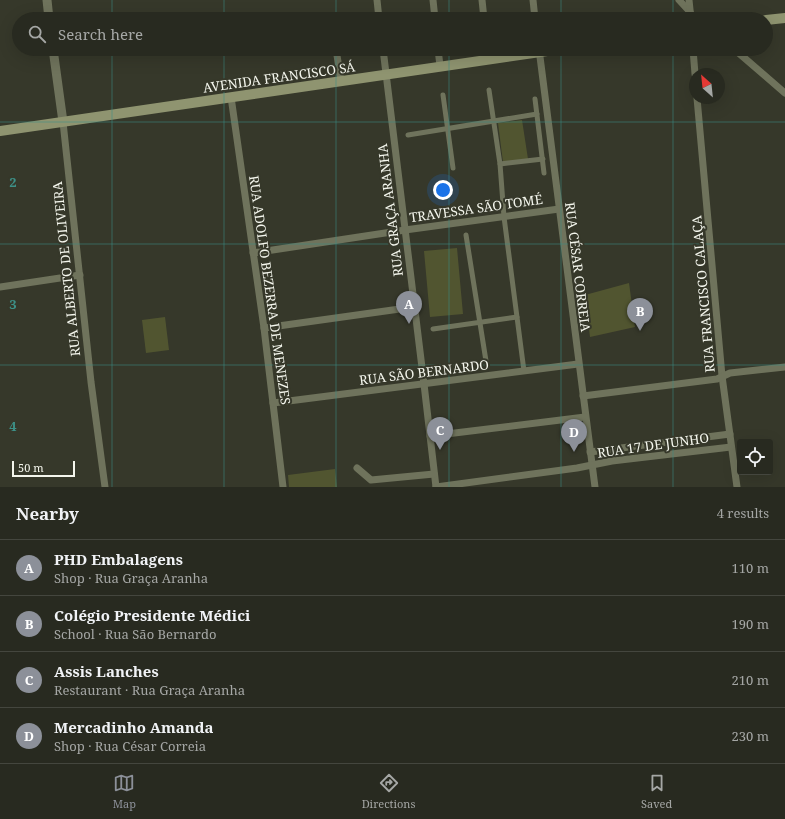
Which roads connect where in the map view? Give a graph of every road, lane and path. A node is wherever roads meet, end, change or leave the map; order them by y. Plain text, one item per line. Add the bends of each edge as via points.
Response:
1 (47, 0) edge
2 (377, 0) edge
3 (433, 0) edge
4 (482, 0) edge
5 (532, 0) edge
6 (678, 0) edge
7 (689, 0) edge
8 (48, 12) edge
9 (378, 12) edge
10 (434, 12) edge
11 (483, 12) edge
12 (534, 12) edge
13 (688, 12) edge
14 (690, 12) edge
15 (785, 18) edge
16 (773, 19) edge
17 (54, 56) edge
18 (337, 56) edge
19 (384, 56) edge
20 (439, 56) edge
21 (480, 56) edge
22 (540, 56) edge
23 (694, 56) edge
24 (742, 56) edge
25 (440, 66) junction
26 (695, 68) edge
27 (386, 74) junction
28 (341, 81) junction
29 (488, 90) dead end
30 (785, 93) edge
31 (443, 95) dead end
32 (231, 97) junction
33 (535, 100) dead end
34 (698, 104) edge
35 (537, 114) junction
36 (493, 121) junction
37 (63, 122) junction
38 (448, 127) junction
39 (0, 131) edge
40 (408, 135) dead end
41 (542, 160) junction
42 (500, 164) junction
43 (453, 168) dead end
44 (544, 173) dead end
45 (559, 209) junction
46 (504, 216) junction
47 (405, 230) junction
48 (466, 235) dead end
49 (253, 253) junction
50 (80, 275) junction
51 (0, 287) edge
52 (414, 307) junction
53 (517, 317) junction
54 (480, 322) junction
55 (264, 328) junction
56 (433, 329) dead end
57 (486, 360) dead end
58 (578, 364) junction
59 (785, 367) edge
60 (524, 371) junction
61 (722, 376) junction
62 (424, 384) junction
63 (583, 396) junction
64 (273, 403) junction
65 (585, 417) junction
66 (730, 434) junction
67 (430, 436) junction
68 (731, 447) junction
69 (590, 452) junction
70 (592, 466) junction
71 (357, 468) dead end
72 (434, 474) junction
73 (105, 487) edge
74 (283, 487) edge
75 (436, 487) edge
76 (595, 487) edge
77 (737, 487) edge

1 - 8 street
2 - 9 street
3 - 10 street
4 - 11 street
5 - 12 street
6 - 13 street
7 - 14 street
15 - 16 main road
17 - 37 street, RUA ALBERTO DE OLIVEIRA
18 - 28 street
19 - 27 street, RUA GRAÇA ARANHA
20 - 25 street
21 - 25 main road, AVENIDA FRANCISCO SÁ
22 - 45 street, RUA CÉSAR CORREIA
23 - 26 street
24 - 30 street
25 - 27 main road, AVENIDA FRANCISCO SÁ
27 - 28 main road, AVENIDA FRANCISCO SÁ
27 - 47 street, RUA GRAÇA ARANHA
28 - 32 main road, AVENIDA FRANCISCO SÁ
29 - 36 street
31 - 38 street
32 - 37 main road, AVENIDA FRANCISCO SÁ
32 - 49 street, RUA ADOLFO BEZERRA DE MENEZES
33 - 35 street
34 - 61 street, RUA FRANCISCO CALAÇA
35 - 36 street
35 - 41 street
36 - 38 street
36 - 42 street
37 - 39 main road, AVENIDA FRANCISCO SÁ
37 - 50 street, RUA ALBERTO DE OLIVEIRA
38 - 40 street
38 - 43 street
41 - 42 street
41 - 44 street
42 - 46 street
45 - 46 street, TRAVESSA SÃO TOMÉ
45 - 58 street, RUA CÉSAR CORREIA
46 - 47 street, TRAVESSA SÃO TOMÉ
46 - 53 street
47 - 49 street, TRAVESSA SÃO TOMÉ
47 - 52 street, RUA GRAÇA ARANHA
48 - 54 street
49 - 55 street, RUA ADOLFO BEZERRA DE MENEZES
50 - 51 street
50 - 73 street, RUA ALBERTO DE OLIVEIRA
52 - 55 street
52 - 62 street, RUA GRAÇA ARANHA
53 - 54 street
53 - 60 street
54 - 56 street
54 - 57 street
55 - 64 street, RUA ADOLFO BEZERRA DE MENEZES
58 - 60 street, RUA SÃO BERNARDO
58 - 63 street, RUA CÉSAR CORREIA
59 - 61 street
60 - 62 street, RUA SÃO BERNARDO
61 - 63 street via 717,379
61 - 66 street, RUA FRANCISCO CALAÇA
62 - 64 street, RUA SÃO BERNARDO
62 - 67 street, RUA GRAÇA ARANHA
63 - 65 street, RUA CÉSAR CORREIA
64 - 74 street, RUA ADOLFO BEZERRA DE MENEZES
65 - 67 street
65 - 69 street, RUA CÉSAR CORREIA
66 - 68 street, RUA FRANCISCO CALAÇA
66 - 69 street, RUA 17 DE JUNHO
67 - 72 street, RUA GRAÇA ARANHA
68 - 70 street, RUA 17 DE JUNHO via 612,461
68 - 77 street, RUA FRANCISCO CALAÇA
69 - 70 street, RUA CÉSAR CORREIA
70 - 75 street, RUA 17 DE JUNHO
70 - 76 street, RUA CÉSAR CORREIA
71 - 72 street via 371,480
72 - 75 street, RUA GRAÇA ARANHA

